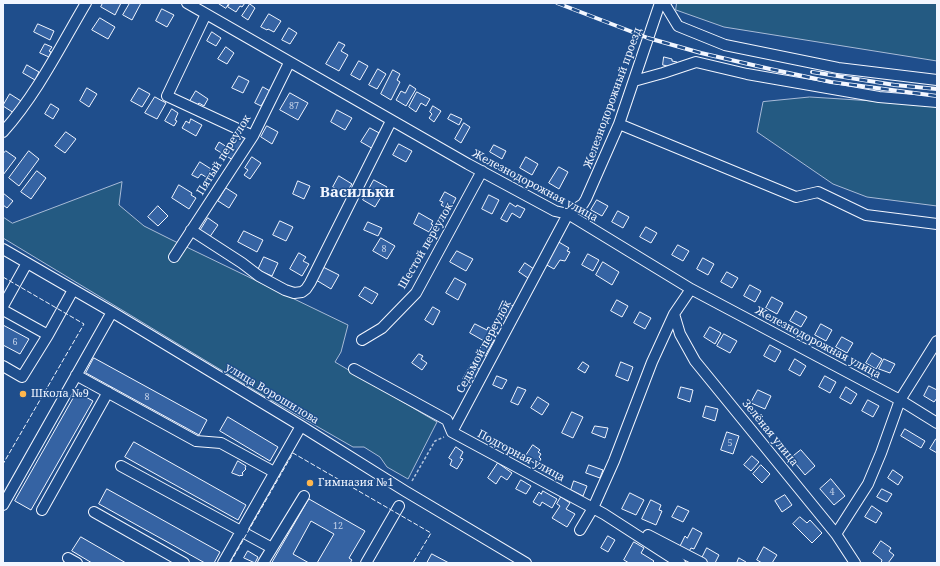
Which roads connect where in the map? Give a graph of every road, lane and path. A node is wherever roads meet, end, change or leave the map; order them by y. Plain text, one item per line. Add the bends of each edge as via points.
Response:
1 (86, 3) edge
2 (187, 3) edge
3 (660, 3) edge
4 (664, 3) edge
5 (206, 14) junction
6 (289, 62) junction
7 (937, 80) edge
8 (634, 81) junction
9 (937, 102) edge
10 (391, 121) junction
11 (619, 124) junction
12 (3, 132) edge
13 (253, 136) junction
14 (482, 171) junction
15 (568, 214) junction
16 (937, 224) edge
17 (191, 230) junction
18 (3, 249) edge
19 (174, 257) dead end
20 (27, 264) junction
21 (691, 289) junction
22 (74, 290) junction
23 (3, 306) edge
24 (3, 310) edge
25 (112, 312) junction
26 (674, 314) junction
27 (48, 335) junction
28 (362, 340) dead end
29 (937, 341) edge
30 (3, 366) edge
31 (354, 369) dead end
32 (76, 375) junction
33 (108, 392) junction
34 (900, 400) junction
35 (937, 422) edge
36 (301, 426) junction
37 (452, 432) junction
38 (121, 466) dead end
39 (274, 472) junction
40 (525, 472) junction
41 (412, 481) dead end
42 (304, 496) dead end
43 (3, 505) edge
44 (399, 506) dead end
45 (593, 508) junction
46 (42, 510) dead end
47 (94, 512) dead end
48 (580, 530) dead end
49 (242, 531) junction
50 (836, 534) junction
51 (272, 548) junction
52 (184, 563) edge
53 (223, 563) edge
54 (263, 563) edge
55 (366, 563) edge
56 (526, 563) edge
57 (680, 563) edge
58 (702, 563) edge
59 (855, 563) edge

1 - 12 street via 37,86
2 - 5 street, Железнодорожная улица
3 - 8 street, Железнодорожный проезд
4 - 7 street via 678,26 725,45 838,68
5 - 6 street, Железнодорожная улица
5 - 13 street via 167,96
6 - 10 street, Железнодорожная улица
6 - 13 street, Пятый переулок
8 - 9 street via 696,62 746,74 879,97
8 - 11 street, Железнодорожный проезд
10 - 14 street, Железнодорожная улица
10 - 17 street via 306,290 294,293 259,276
11 - 15 street, Железнодорожный проезд via 584,204
11 - 16 street via 796,198 818,192 866,215
13 - 17 street, Пятый переулок
14 - 15 street, Железнодорожная улица via 555,211
14 - 28 street, Шестой переулок via 416,293 382,328
15 - 21 street, Железнодорожная улица
15 - 37 street, Седьмой переулок
17 - 19 street, Пятый переулок
18 - 20 street, улица Ворошилова
20 - 22 street, улица Ворошилова
20 - 23 street
21 - 26 street
21 - 34 street, Железнодорожная улица
22 - 25 street, улица Ворошилова
22 - 27 street
24 - 27 street
25 - 32 street
25 - 36 street, улица Ворошилова
26 - 45 street
26 - 50 street, Зелёная улица via 680,334 695,361
27 - 30 street via 22,377
29 - 34 street
31 - 37 street, Подгорная улица via 447,420
32 - 33 street
32 - 43 street
33 - 39 street via 196,441 221,443
33 - 46 street
34 - 35 street, Железнодорожная улица
34 - 50 street via 868,484
36 - 39 street
36 - 56 street, улица Ворошилова
37 - 40 street, Подгорная улица
37 - 41 path via 435,441
38 - 49 street
39 - 49 street
40 - 45 street, Подгорная улица
40 - 58 street
42 - 51 street
44 - 55 street
45 - 48 street
45 - 57 street, Подгорная улица
47 - 52 street
49 - 51 street
49 - 53 street
50 - 59 street, Зелёная улица
51 - 54 street

